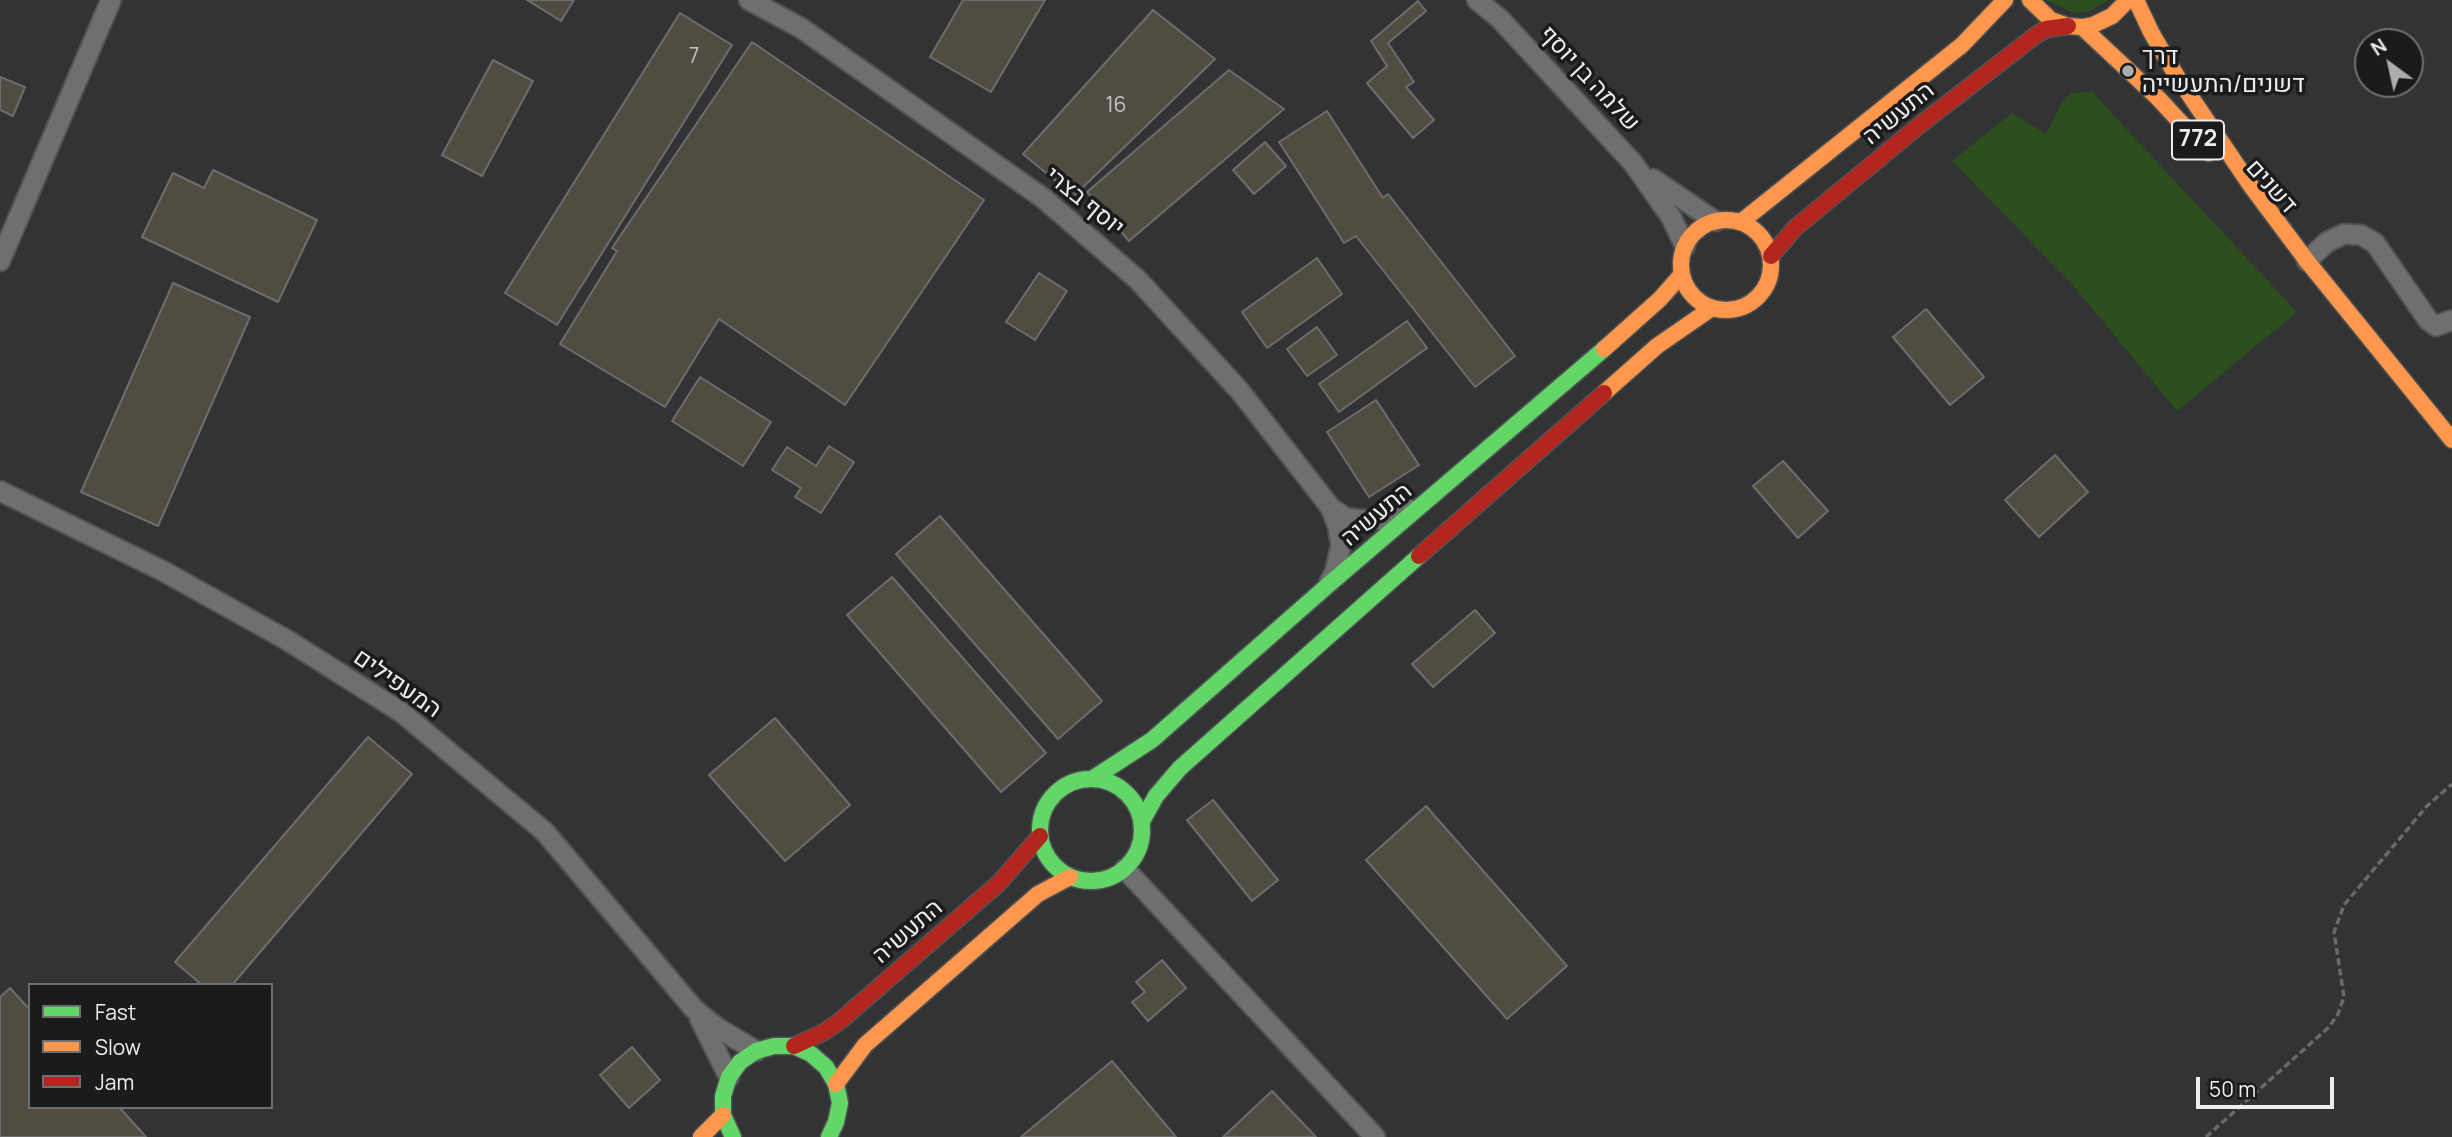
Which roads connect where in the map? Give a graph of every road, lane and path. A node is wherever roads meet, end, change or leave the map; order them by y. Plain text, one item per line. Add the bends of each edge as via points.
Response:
1 (111, 0) edge
2 (749, 0) edge
3 (1477, 0) edge
4 (2005, 0) edge
5 (2030, 0) edge
6 (2128, 0) edge
7 (2136, 0) edge
8 (2075, 26) junction
9 (1633, 163) junction
10 (1715, 221) junction
11 (1741, 222) junction
12 (1685, 246) junction
13 (1771, 256) junction
14 (0, 261) edge
15 (2306, 261) junction
16 (1682, 274) junction
17 (1712, 308) junction
18 (2452, 320) edge
19 (2452, 440) edge
20 (0, 491) edge
21 (1429, 501) junction
22 (1331, 508) junction
23 (1327, 586) junction
24 (1092, 779) junction
25 (2452, 784) edge
26 (1142, 821) junction
27 (1040, 836) junction
28 (1125, 869) junction
29 (1070, 877) junction
30 (694, 1009) junction
31 (794, 1046) junction
32 (756, 1051) junction
33 (729, 1077) junction
34 (836, 1084) junction
35 (723, 1115) junction
36 (701, 1137) edge
37 (733, 1137) edge
38 (828, 1137) edge
39 (1375, 1137) edge
40 (2207, 1137) edge

1 - 14 street
2 - 22 street, יוסף בצרי via 801,28 1043,198 1137,279 1239,390
3 - 9 street, שלמה בן יוסף
4 - 11 street, התעשיה via 1962,45
5 - 8 street, 772 via 2051,20
6 - 8 street, התעשיה via 2112,16 2093,25
7 - 15 street, דשנים / 772 via 2190,96
8 - 13 street, התעשיה via 2036,34 1795,228
8 - 15 street, דשנים / 772 via 2158,98
9 - 10 street, שלמה בן יוסף
9 - 12 street, שלמה בן יוסף via 1671,217
10 - 11 street
10 - 12 street via 1692,234
11 - 13 street via 1755,229
12 - 16 street
13 - 17 street via 1766,287 1756,299 1735,309
15 - 18 street via 2327,242 2344,234 2361,235 2375,243 2428,320 2436,326
15 - 19 street, דשנים / 772
16 - 17 street via 1693,295
16 - 21 street, התעשיה via 1636,321
17 - 26 street via 1657,346 1180,768
20 - 30 street, המעפילים via 163,571 287,640 401,712 545,832
21 - 22 street via 1378,520 1346,518
21 - 23 street, התעשיה
22 - 23 street, יוסף בצרי via 1341,545
23 - 24 street, התעשיה via 1152,740
24 - 26 street via 1125,791
24 - 27 street via 1075,781 1048,803
25 - 40 path via 2427,806 2344,905 2334,932 2344,997 2329,1027
26 - 28 street via 1136,855
27 - 29 street via 1055,867
27 - 31 street, התעשיה via 999,883 840,1021
28 - 29 street via 1099,881
28 - 39 street
29 - 34 street via 1038,894 865,1045
30 - 32 street, המעפילים
30 - 33 street, המעפילים
31 - 32 street, התעשיה via 774,1045
31 - 34 street via 827,1067
32 - 33 street
33 - 35 street
34 - 38 street via 840,1103
35 - 36 street
35 - 37 street

